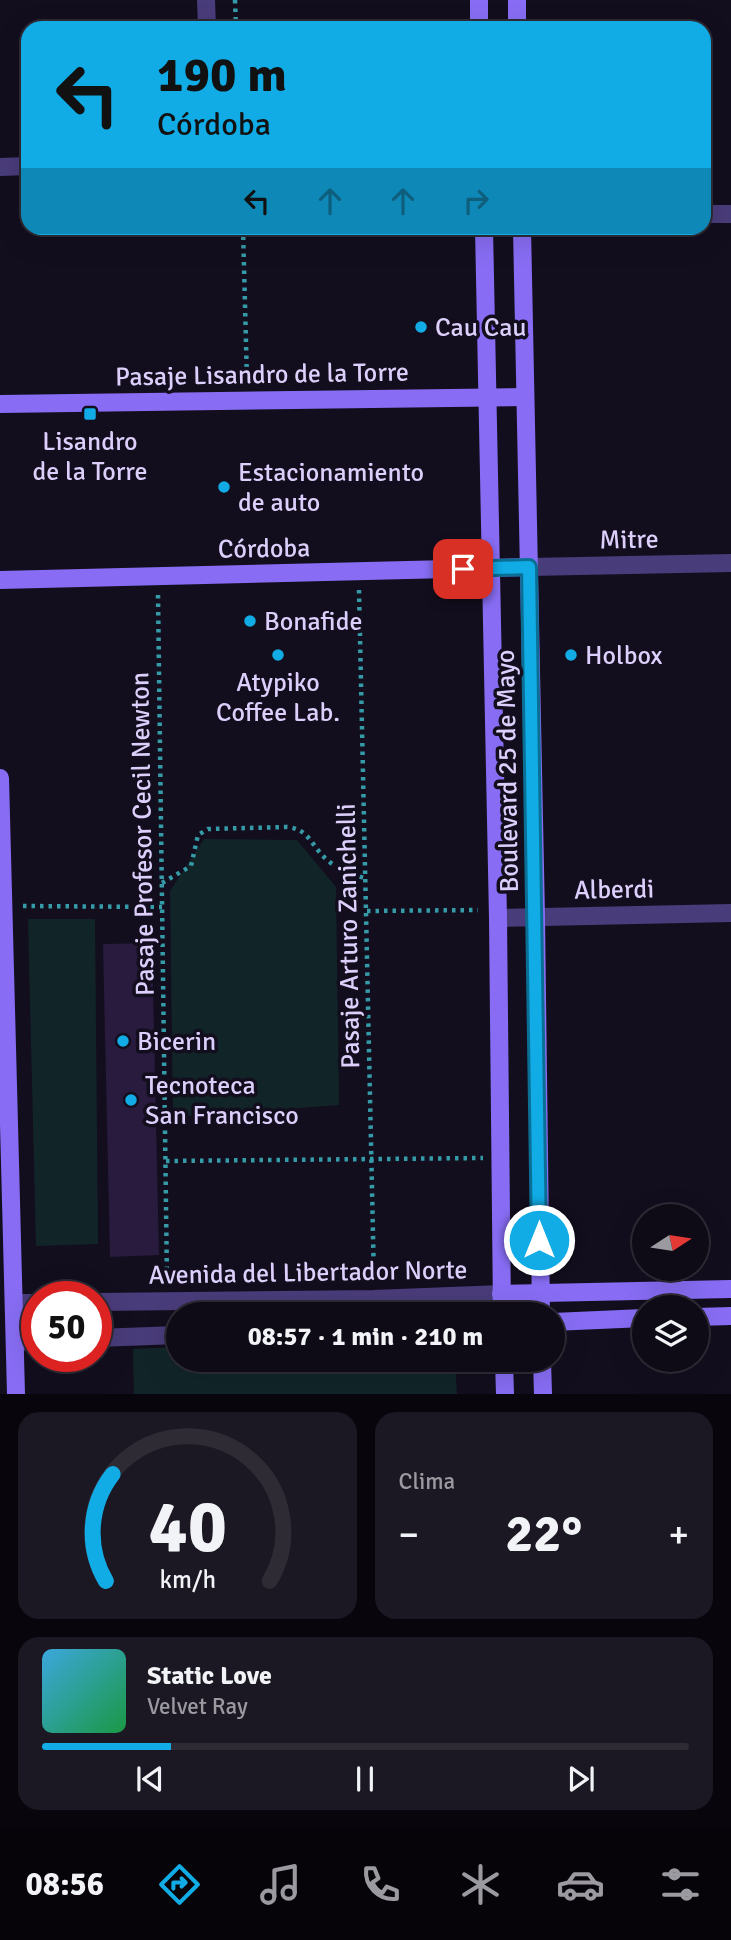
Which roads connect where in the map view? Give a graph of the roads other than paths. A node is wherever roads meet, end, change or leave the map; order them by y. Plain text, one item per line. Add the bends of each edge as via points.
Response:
1 (206, 0) edge
2 (479, 0) edge
3 (517, 0) edge
4 (207, 21) edge
5 (479, 21) edge
6 (517, 21) edge
7 (21, 166) edge
8 (0, 167) edge
9 (711, 214) edge
10 (731, 214) edge
11 (484, 235) edge
12 (522, 235) edge
13 (525, 397) junction
14 (487, 398) junction
15 (0, 404) edge
16 (731, 563) edge
17 (529, 567) junction
18 (491, 568) junction
19 (0, 580) edge
20 (0, 778) edge
21 (731, 913) edge
22 (498, 914) junction
23 (536, 917) junction
24 (3, 944) edge
25 (731, 1289) edge
26 (501, 1294) junction
27 (539, 1294) junction
28 (112, 1302) edge
29 (501, 1302) edge
30 (540, 1302) edge
31 (7, 1303) edge
32 (731, 1316) edge
33 (709, 1317) edge
34 (632, 1319) edge
35 (565, 1321) edge
36 (166, 1335) edge
37 (112, 1337) edge
38 (8, 1342) edge
39 (504, 1372) edge
40 (542, 1372) edge
41 (16, 1394) edge
42 (505, 1394) edge
43 (543, 1394) edge

1 - 4 street
2 - 5 main road
3 - 6 main road
7 - 8 street
9 - 10 street
11 - 14 main road, Boulevard 25 de Mayo
12 - 13 main road, Boulevard 25 de Mayo
13 - 14 main road, Pasaje Lisandro de la Torre
13 - 17 main road, Boulevard 25 de Mayo
14 - 15 main road, Pasaje Lisandro de la Torre
14 - 18 main road, Boulevard 25 de Mayo
16 - 17 street, Mitre
17 - 18 main road, Córdoba
17 - 23 main road, Boulevard 25 de Mayo
18 - 19 main road, Córdoba
18 - 22 main road, Boulevard 25 de Mayo
20 - 24 main road
21 - 23 street, Alberdi
22 - 23 street, Alberdi
22 - 26 main road, Boulevard 25 de Mayo
23 - 27 main road, Boulevard 25 de Mayo
24 - 31 main road
25 - 27 main road, Avenida del Libertador Norte
26 - 27 main road, Avenida del Libertador Norte
26 - 28 street, Avenida del Libertador Norte
26 - 29 main road, Boulevard 25 de Mayo
27 - 30 main road, Boulevard 25 de Mayo
31 - 38 main road
32 - 33 main road
34 - 35 main road
36 - 37 street
38 - 41 main road
39 - 42 main road
40 - 43 main road

